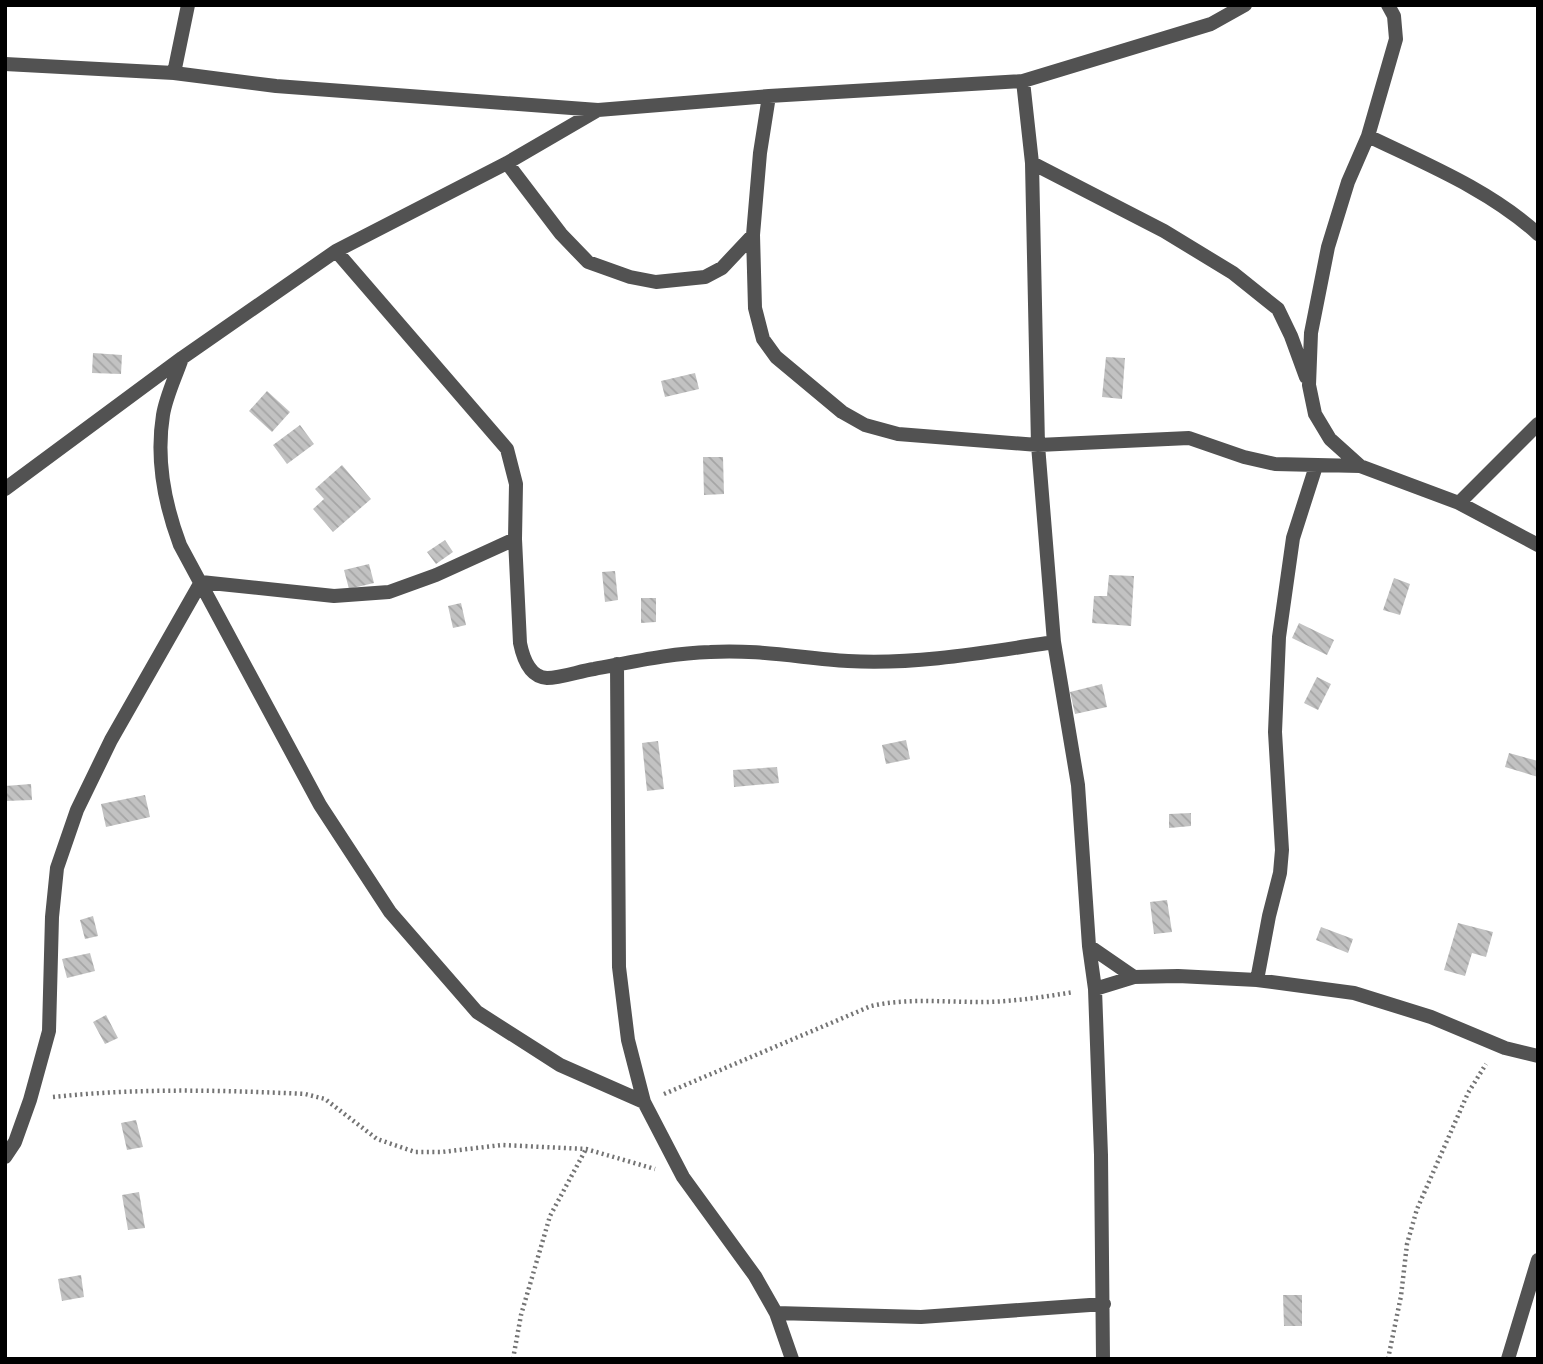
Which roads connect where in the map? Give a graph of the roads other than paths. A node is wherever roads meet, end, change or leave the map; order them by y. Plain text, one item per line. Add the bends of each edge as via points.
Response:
1 (188, 5) edge
2 (1245, 5) edge
3 (1388, 5) edge
4 (5, 64) edge
5 (174, 73) junction
6 (1023, 81) junction
7 (769, 96) junction
8 (598, 110) junction
9 (1368, 136) junction
10 (507, 163) junction
11 (1032, 163) junction
12 (1538, 234) edge
13 (753, 235) junction
14 (336, 251) junction
15 (182, 358) junction
16 (1309, 385) junction
17 (1538, 424) edge
18 (1038, 445) junction
19 (1316, 466) junction
20 (1360, 466) junction
21 (5, 489) edge
22 (1459, 503) junction
23 (515, 539) junction
24 (1538, 545) edge
25 (201, 582) junction
26 (1055, 642) junction
27 (617, 664) junction
28 (1089, 946) junction
29 (1133, 977) junction
30 (1257, 980) junction
31 (1095, 989) junction
32 (1538, 1056) edge
33 (644, 1102) junction
34 (5, 1157) edge
35 (1538, 1260) edge
36 (1104, 1304) junction
37 (776, 1313) junction
38 (792, 1359) edge
39 (1103, 1359) edge
40 (1508, 1359) edge

1 - 5 street
2 - 6 street via 1211,24
3 - 9 street via 1396,39
4 - 5 street
5 - 8 street via 276,86
6 - 7 street
6 - 11 street
7 - 8 street
7 - 13 street
8 - 10 street
9 - 12 street via 1449,175 1517,215
9 - 16 street via 1328,247 1311,333
10 - 13 street via 588,262 630,277 656,282 705,277 722,268
10 - 14 street
11 - 16 street via 1164,232 1233,273 1278,309
11 - 18 street
13 - 18 street via 755,308 763,339 776,357 842,412 865,425 898,434
14 - 15 street
14 - 23 street via 507,449 516,484
15 - 21 street
15 - 25 street via 163,414 161,450 169,517
16 - 20 street via 1315,414 1330,439
17 - 22 street
18 - 19 street via 1189,438 1275,464
18 - 26 street
19 - 20 street
19 - 30 street via 1293,538 1279,637 1275,732 1282,850
20 - 22 street
22 - 24 street
23 - 25 street via 389,592 334,596
23 - 27 street via 520,643 523,659 534,674 547,678
25 - 33 street via 320,805 390,912 477,1012 561,1065
25 - 34 street via 111,740 77,810 57,868 48,1031 30,1100
26 - 27 street via 909,660 709,652
26 - 28 street via 1078,785
27 - 33 street via 619,967 628,1040
28 - 29 street
28 - 31 street
29 - 30 street
29 - 31 street
30 - 32 street via 1354,993
31 - 36 street
33 - 37 street via 683,1177 755,1276
35 - 40 street
36 - 37 street via 921,1317
36 - 39 street
37 - 38 street

